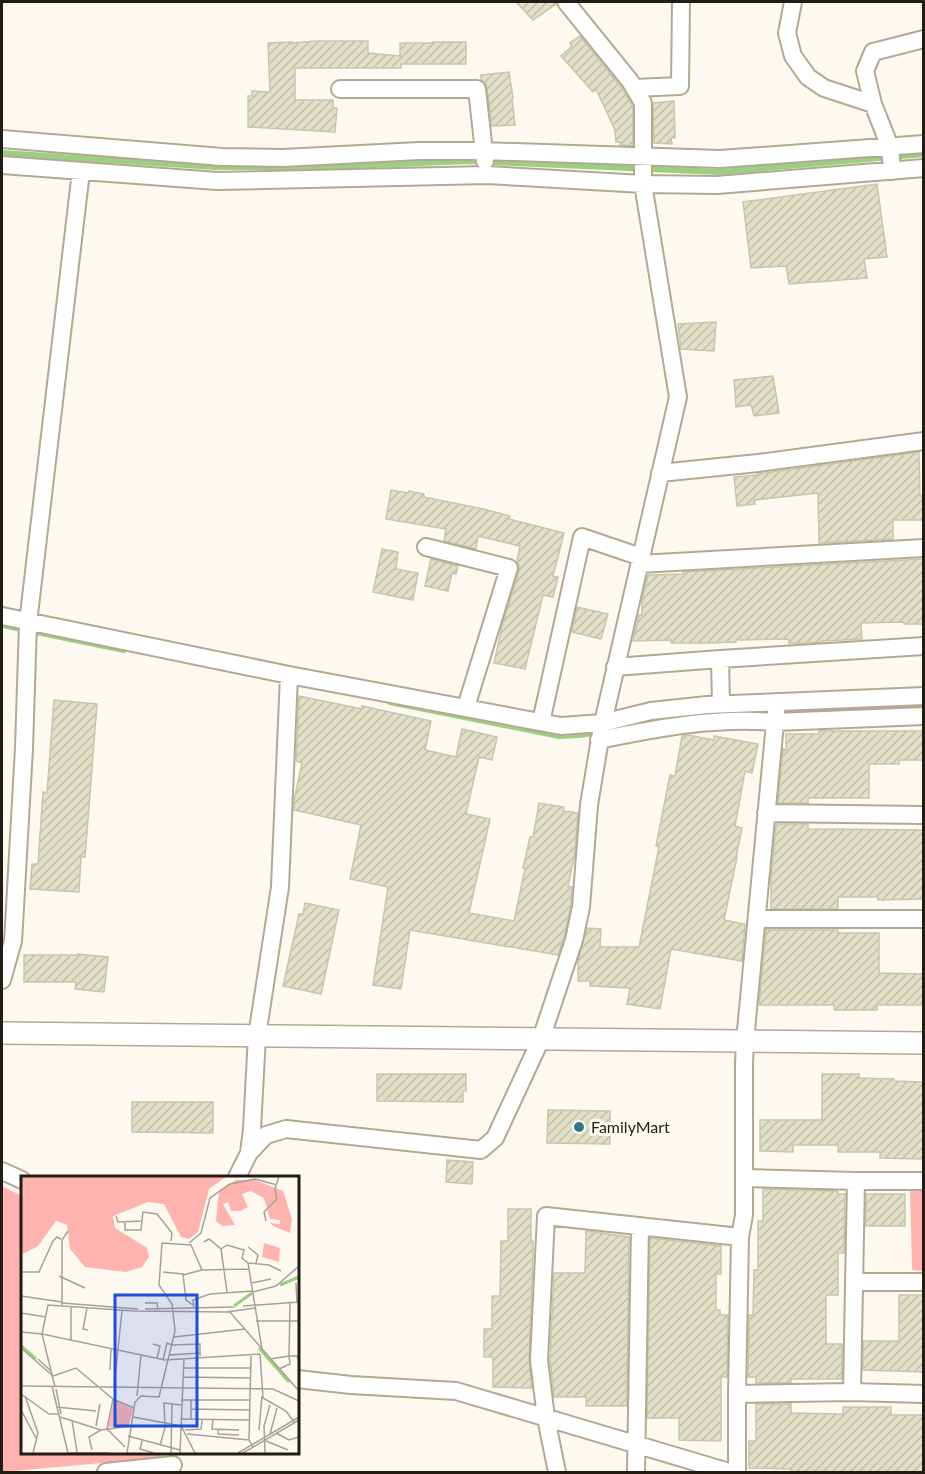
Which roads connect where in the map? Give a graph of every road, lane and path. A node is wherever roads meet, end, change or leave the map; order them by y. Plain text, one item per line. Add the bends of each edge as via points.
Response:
1 (566, 2) edge
2 (681, 2) edge
3 (793, 2) edge
4 (924, 39) edge
5 (634, 88) junction
6 (340, 89) dead end
7 (873, 104) junction
8 (2, 139) edge
9 (924, 144) edge
10 (891, 158) junction
11 (485, 162) junction
12 (2, 165) edge
13 (220, 168) junction
14 (924, 168) edge
15 (643, 170) junction
16 (81, 171) junction
17 (924, 441) edge
18 (660, 473) junction
19 (426, 547) dead end
20 (924, 548) edge
21 (640, 560) junction
22 (2, 616) edge
23 (28, 629) junction
24 (924, 646) edge
25 (720, 659) junction
26 (615, 667) junction
27 (289, 681) junction
28 (924, 696) edge
29 (721, 704) junction
30 (466, 707) junction
31 (776, 712) junction
32 (924, 716) edge
33 (541, 722) junction
34 (601, 731) junction
35 (766, 813) junction
36 (924, 815) edge
37 (757, 919) junction
38 (924, 920) edge
39 (2, 980) edge
40 (2, 1033) edge
41 (257, 1036) junction
42 (541, 1039) junction
43 (745, 1041) junction
44 (924, 1043) edge
45 (249, 1153) junction
46 (2, 1171) edge
47 (238, 1176) edge
48 (744, 1178) junction
49 (21, 1180) edge
50 (856, 1181) junction
51 (924, 1181) edge
52 (640, 1226) junction
53 (740, 1237) junction
54 (854, 1282) junction
55 (924, 1282) edge
56 (298, 1379) edge
57 (852, 1392) junction
58 (737, 1394) junction
59 (924, 1394) edge
60 (546, 1418) junction
61 (636, 1445) junction
62 (173, 1463) edge
63 (106, 1473) edge
64 (557, 1473) edge
65 (636, 1473) edge
66 (729, 1473) edge
67 (737, 1473) edge

1 - 5 street
2 - 5 street via 680,86
3 - 7 street via 787,33 793,57 808,77 824,88
4 - 7 street via 873,52 865,71
5 - 15 street via 643,103
6 - 11 street via 477,89
7 - 10 street
8 - 13 street
9 - 10 street
10 - 14 street
10 - 15 street via 720,159
10 - 15 street via 717,185
11 - 13 street
11 - 13 street via 418,151 283,158
11 - 15 street
11 - 15 street
12 - 16 street
13 - 16 street
15 - 18 street via 678,397
16 - 23 street
17 - 18 street
18 - 21 street
19 - 30 street via 509,568
20 - 21 street
21 - 26 street
21 - 33 street via 582,537
22 - 23 street
23 - 27 street
23 - 39 street via 13,941
24 - 25 street
25 - 26 street
25 - 29 street
26 - 34 street
27 - 30 street
27 - 41 street via 280,887
28 - 31 street
29 - 31 street
29 - 34 street via 651,711
30 - 33 street
31 - 32 street
31 - 34 street via 755,721
31 - 35 street
33 - 34 street
34 - 42 street via 589,805 579,918
35 - 36 street
35 - 37 street
37 - 38 street
37 - 43 street
40 - 41 street
41 - 42 street
41 - 45 street
42 - 43 street
42 - 45 street via 495,1138 481,1150 286,1129 266,1135
43 - 44 street
43 - 48 street
45 - 47 street
46 - 49 street
48 - 50 street
48 - 53 street
50 - 51 street
50 - 54 street
52 - 53 street
52 - 60 street via 546,1216 539,1360
52 - 61 street
53 - 58 street
54 - 55 street
54 - 57 street
56 - 60 street via 456,1391
57 - 58 street
57 - 59 street
58 - 67 street
60 - 61 street
60 - 64 street
61 - 65 street
61 - 66 street
62 - 63 street

